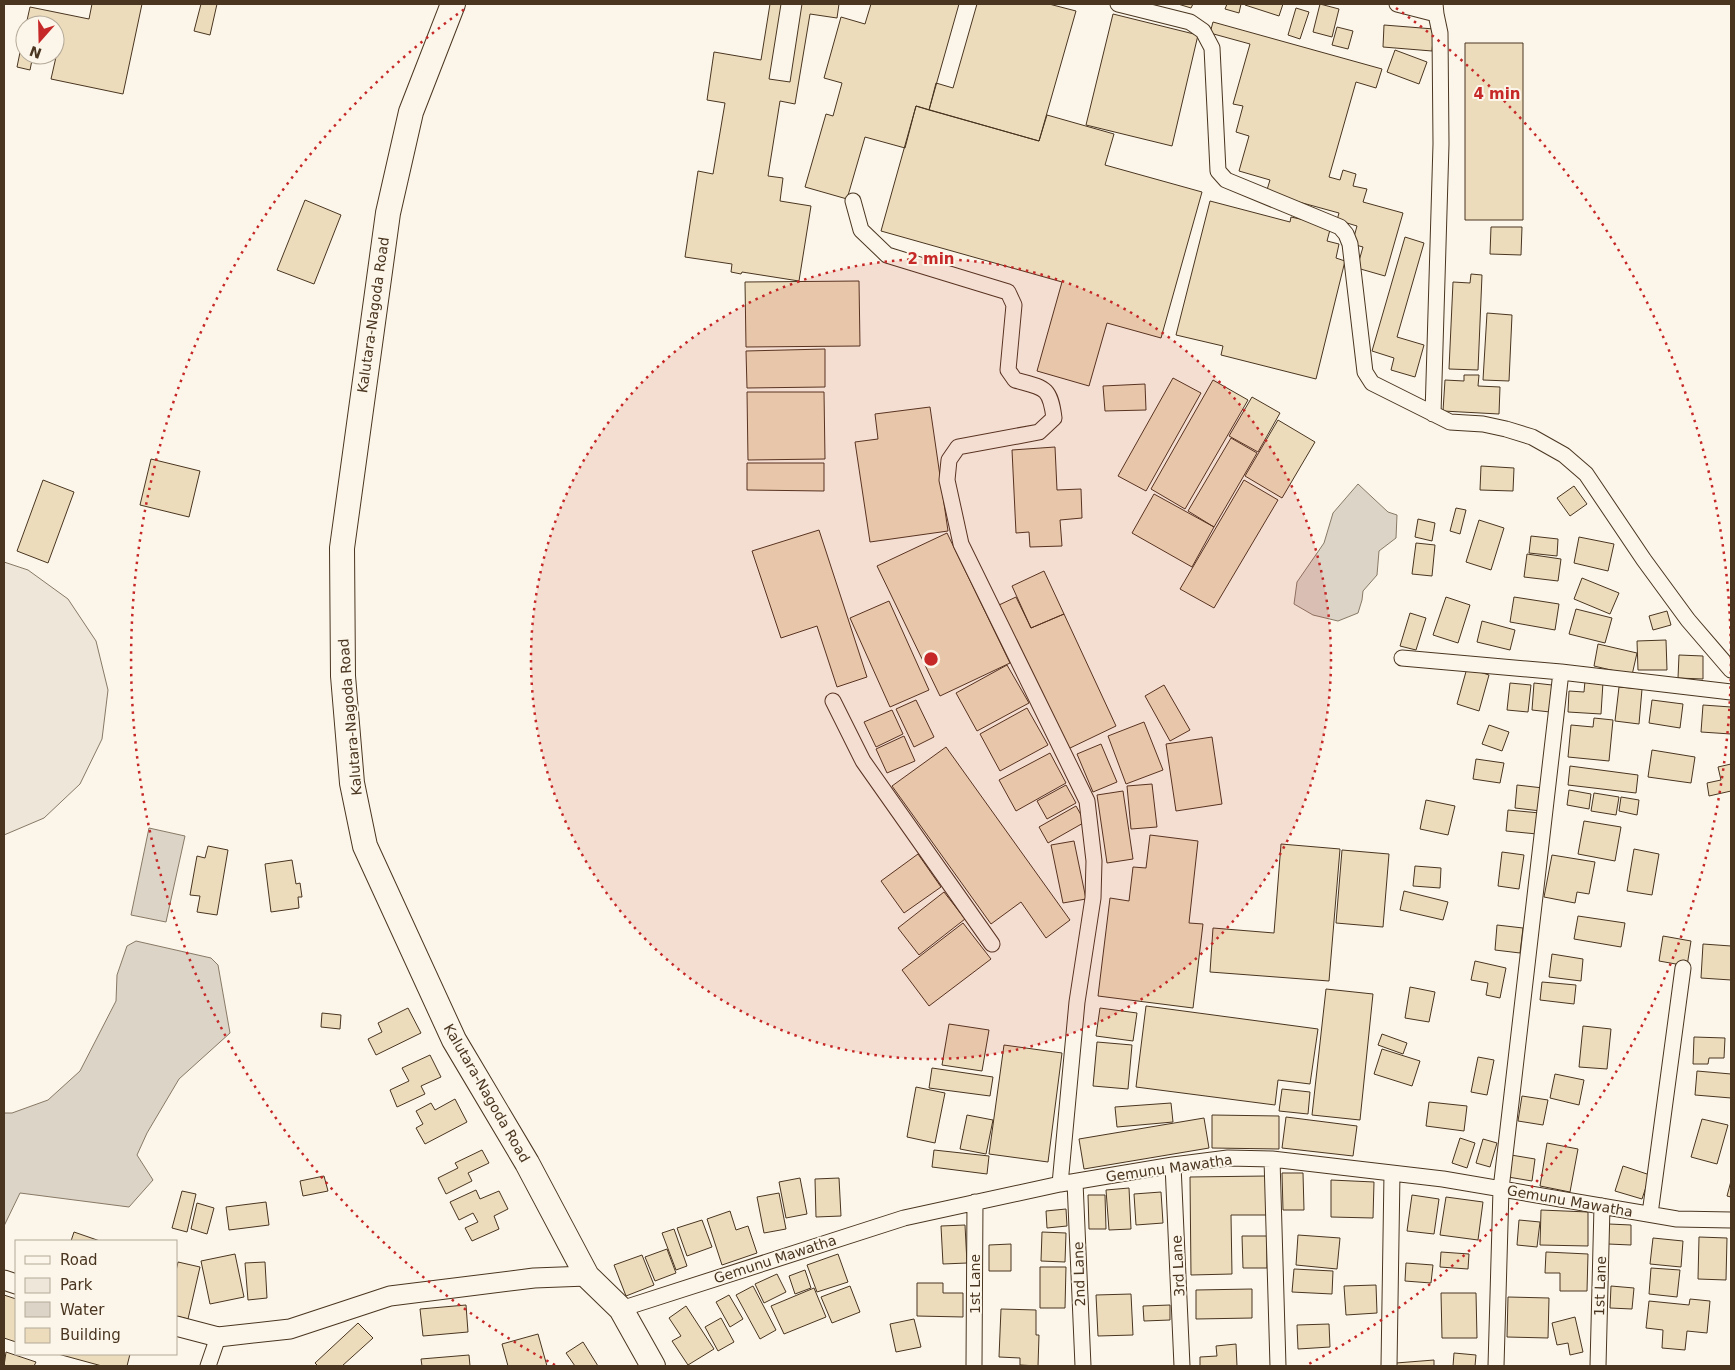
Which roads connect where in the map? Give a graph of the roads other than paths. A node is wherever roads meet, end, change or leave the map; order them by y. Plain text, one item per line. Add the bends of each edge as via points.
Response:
1 (452, 4) edge
2 (1118, 4) edge
3 (1397, 4) edge
4 (1435, 9) edge
5 (853, 201) dead end
6 (1434, 414) junction
7 (1402, 658) dead end
8 (1731, 670) edge
9 (1560, 672) junction
10 (1731, 692) edge
11 (833, 700) dead end
12 (992, 944) dead end
13 (1683, 968) dead end
14 (1272, 1159) junction
15 (1173, 1165) junction
16 (1392, 1174) junction
17 (1068, 1183) junction
18 (1501, 1189) junction
19 (975, 1202) junction
20 (1602, 1206) junction
21 (1650, 1214) junction
22 (1731, 1220) edge
23 (586, 1276) junction
24 (621, 1309) junction
25 (178, 1327) edge
26 (218, 1337) junction
27 (208, 1366) edge
28 (653, 1366) edge
29 (974, 1366) edge
30 (1083, 1366) edge
31 (1182, 1366) edge
32 (1278, 1366) edge
33 (1389, 1366) edge
34 (1496, 1366) edge
35 (1598, 1366) edge

1 - 23 main road, Kalutara-Nagoda Road via 411,112 388,213 342,548 343,676 352,783 366,846 454,1040 527,1163
2 - 6 street via 1190,22 1203,31 1212,48 1218,171 1226,180 1340,227 1350,244 1365,372 1372,383
3 - 4 street
4 - 6 street via 1440,33 1441,144
5 - 17 street, 2nd Lane via 861,230 887,255 1008,292 1014,306 1008,370 1015,380 1040,387 1051,398 1054,418 1039,432 958,447 949,460 947,480 961,544 1087,801 1094,861 1093,898 1077,1002
6 - 8 street via 1450,422 1506,429 1564,455 1586,474 1688,620
7 - 9 street
9 - 10 street
9 - 18 street
11 - 12 street via 863,761
13 - 21 street
14 - 15 street, Gemunu Mawatha via 1228,1158
14 - 16 street, Gemunu Mawatha
14 - 32 street
15 - 17 street, Gemunu Mawatha
15 - 31 street, 3rd Lane
16 - 18 street, Gemunu Mawatha
16 - 33 street
17 - 19 street, Gemunu Mawatha
17 - 30 street, 2nd Lane
18 - 20 street, Gemunu Mawatha
18 - 34 street
19 - 24 street, Gemunu Mawatha via 904,1218
19 - 29 street, 1st Lane
20 - 21 street, Gemunu Mawatha
20 - 35 street, 1st Lane
21 - 22 street, Gemunu Mawatha via 1677,1219
23 - 24 main road, Kalutara-Nagoda Road
23 - 26 street via 534,1278 390,1296 290,1328
24 - 28 main road, Kalutara-Nagoda Road
25 - 26 street
26 - 27 street

